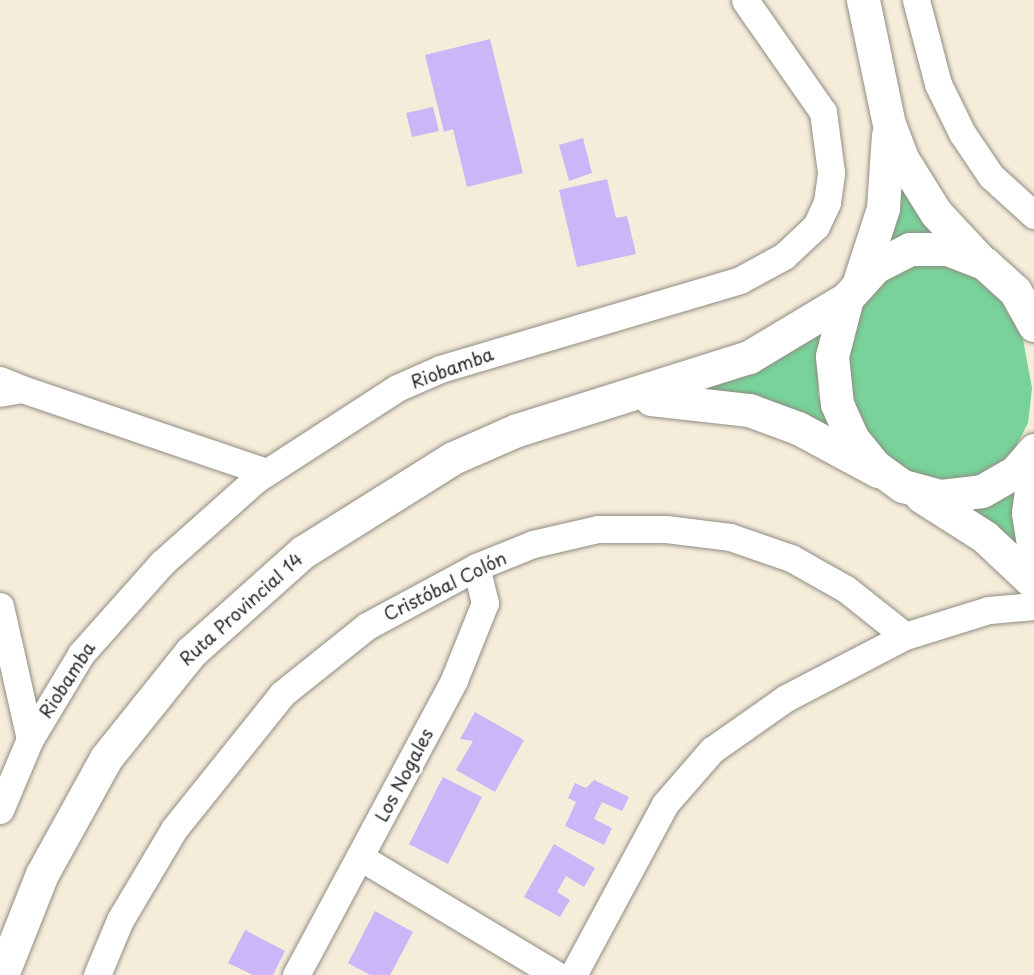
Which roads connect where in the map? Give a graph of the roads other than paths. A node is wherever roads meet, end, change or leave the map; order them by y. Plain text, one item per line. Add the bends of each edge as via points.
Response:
1 (745, 0) edge
2 (863, 0) edge
3 (916, 0) edge
4 (889, 124) junction
5 (1034, 214) edge
6 (992, 269) junction
7 (853, 290) junction
8 (1034, 301) edge
9 (1034, 325) edge
10 (7, 387) edge
11 (625, 399) junction
12 (1030, 462) edge
13 (266, 472) junction
14 (896, 482) junction
15 (1034, 551) edge
16 (476, 567) junction
17 (1034, 584) edge
18 (0, 606) edge
19 (1034, 606) edge
20 (905, 636) junction
21 (30, 739) junction
22 (0, 810) edge
23 (360, 857) junction
24 (2, 975) edge
25 (97, 975) edge
26 (296, 975) edge
27 (556, 975) edge
28 (573, 975) edge

1 - 13 street, Riobamba via 823,112 831,172 827,202 801,242 740,280 440,369 353,414
2 - 4 main road
3 - 5 street via 938,84 962,133 991,176
4 - 6 main road via 924,196
4 - 7 main road via 883,208
6 - 7 main road, Ruta Provincial 14 via 948,249 910,249 876,266
6 - 8 main road, Ruta Provincial 14
6 - 9 main road
7 - 11 main road, Ruta Provincial 14 via 749,357
7 - 14 main road via 833,337 837,404 852,438
10 - 13 street
11 - 14 main road, Ruta Provincial 14 via 697,401 749,410 798,428
11 - 24 main road, Ruta Provincial 14 via 517,430 422,474 313,545 222,622 132,721 81,796 24,914
12 - 14 main road, Ruta Provincial 14 via 1000,483 961,496
12 - 15 main road via 1028,513
13 - 21 street, Riobamba via 207,520 118,607 81,654
14 - 17 main road via 971,526
16 - 20 street, Cristóbal Colón via 533,544 598,529 666,529 730,537 791,558 846,590
16 - 23 street, Los Nogales via 485,603 454,680
16 - 25 street, Cristóbal Colón via 367,626 282,694 174,829 120,920
18 - 21 street
19 - 20 street via 989,610
20 - 28 street via 786,698 745,724 690,772 664,804
21 - 22 street, Riobamba
23 - 26 street, Los Nogales
23 - 27 street

